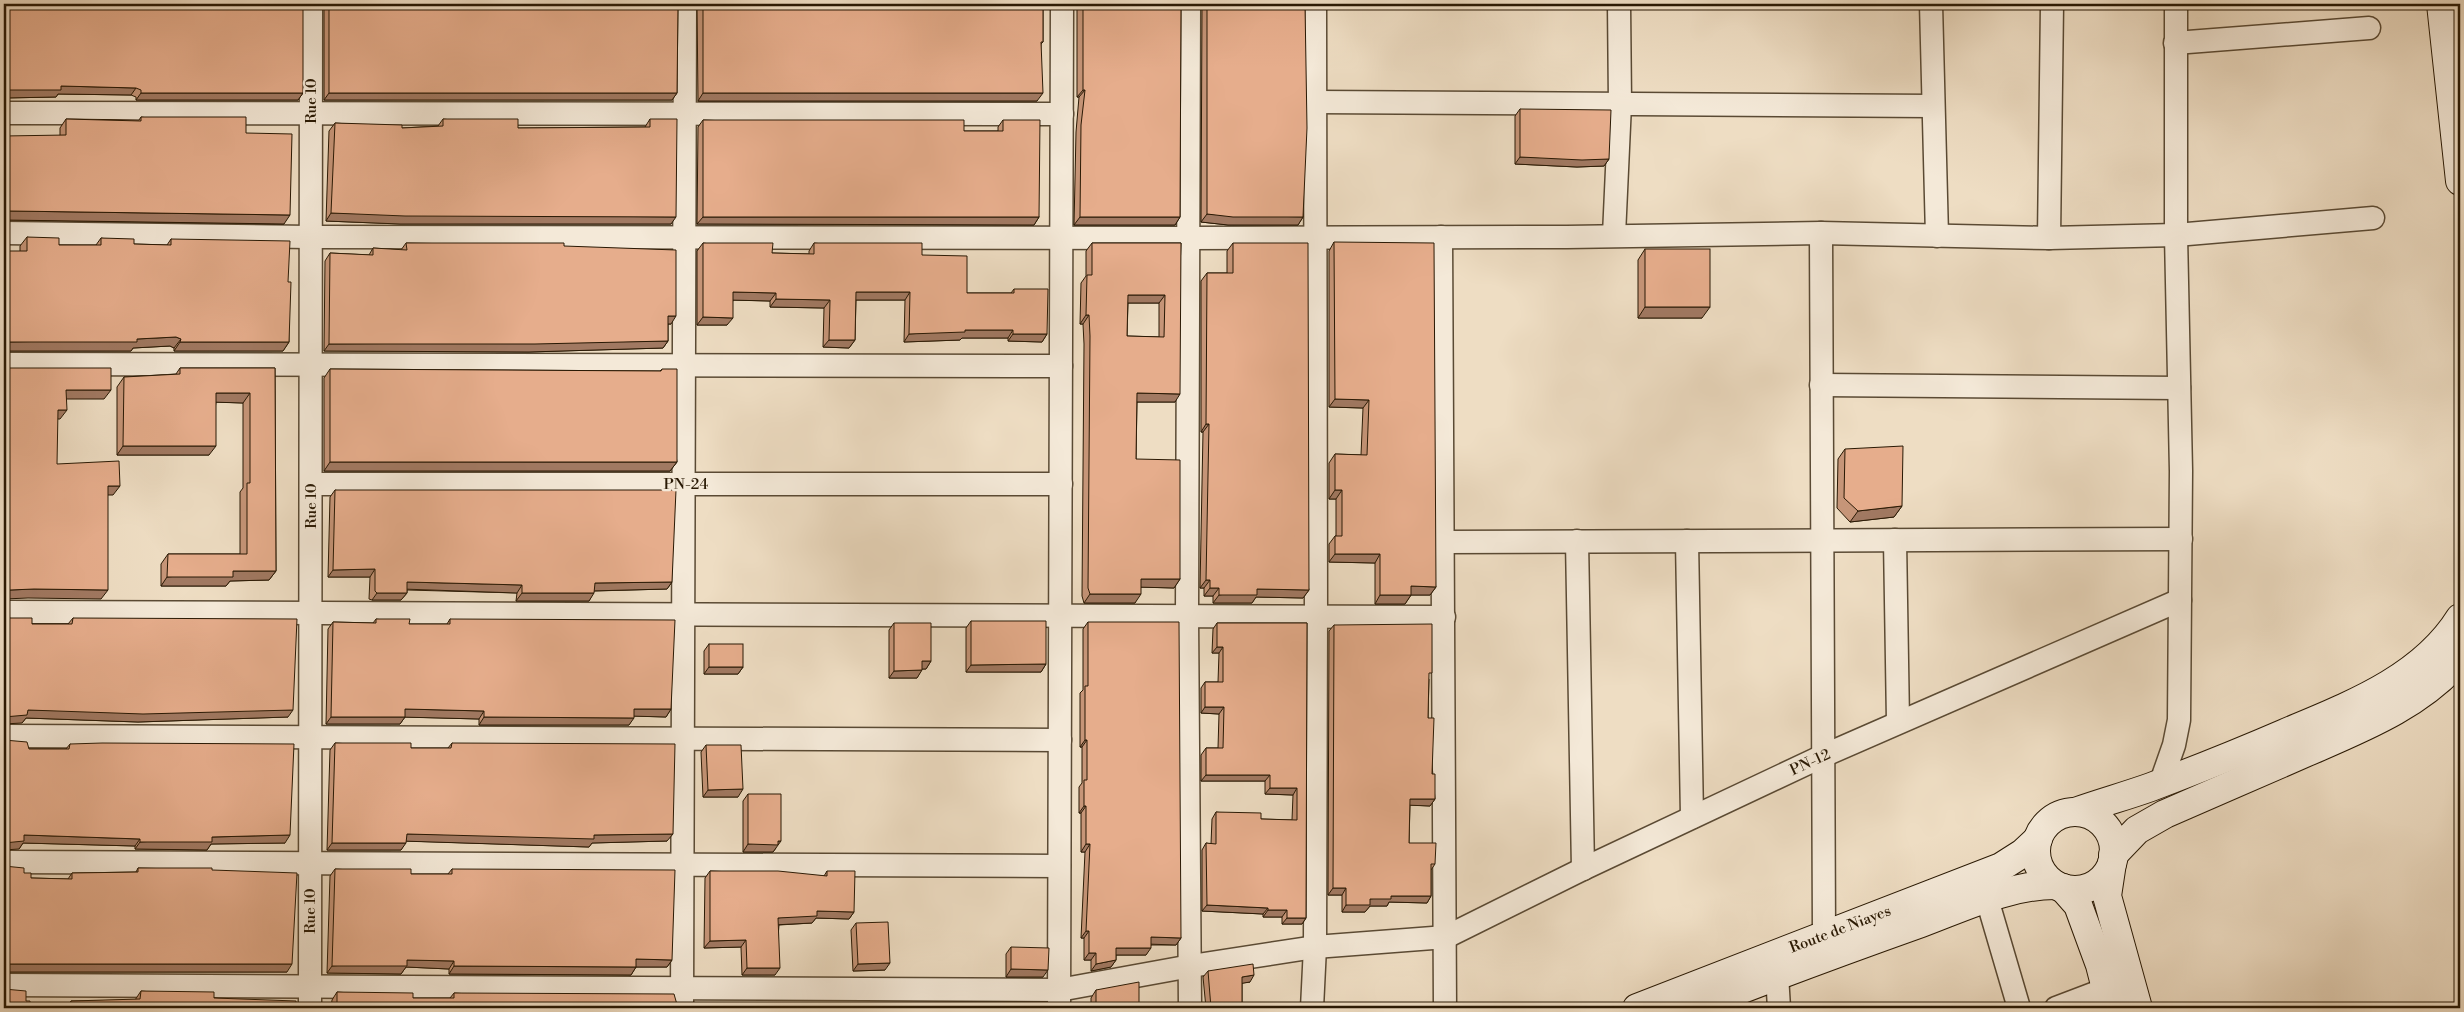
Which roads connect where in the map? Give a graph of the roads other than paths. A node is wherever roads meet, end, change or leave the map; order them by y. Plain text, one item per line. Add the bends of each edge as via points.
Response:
1 (312, 4) edge
2 (685, 4) edge
3 (1062, 4) edge
4 (1189, 4) edge
5 (1315, 4) edge
6 (1619, 4) edge
7 (1932, 4) edge
8 (2052, 4) edge
9 (2176, 4) edge
10 (2441, 4) edge
11 (2369, 28) dead end
12 (2175, 43) junction
13 (1316, 102) junction
14 (1620, 104) junction
15 (1932, 106) junction
16 (4, 113) edge
17 (311, 114) junction
18 (685, 114) junction
19 (1062, 114) junction
20 (2460, 181) edge
21 (2374, 218) dead end
22 (4, 233) edge
23 (1821, 233) junction
24 (1614, 235) junction
25 (2176, 235) junction
26 (1060, 236) junction
27 (1936, 236) junction
28 (310, 237) junction
29 (683, 237) junction
30 (1316, 237) junction
31 (1188, 238) junction
32 (1441, 238) junction
33 (2049, 238) junction
34 (4, 364) edge
35 (311, 365) junction
36 (684, 365) junction
37 (1061, 366) junction
38 (1821, 386) junction
39 (2179, 388) junction
40 (311, 484) junction
41 (684, 484) junction
42 (1061, 484) junction
43 (2181, 539) junction
44 (1822, 540) junction
45 (1895, 540) junction
46 (1577, 541) junction
47 (1687, 541) junction
48 (1444, 542) junction
49 (2180, 600) junction
50 (4, 612) edge
51 (310, 613) junction
52 (683, 614) junction
53 (1060, 616) junction
54 (1187, 616) junction
55 (1316, 617) junction
56 (1444, 617) junction
57 (2460, 618) edge
58 (2460, 659) edge
59 (1898, 722) junction
60 (4, 736) edge
61 (310, 737) junction
62 (683, 739) junction
63 (1060, 740) junction
64 (1825, 755) junction
65 (2162, 782) junction
66 (2075, 812) junction
67 (1692, 817) junction
68 (2038, 839) junction
69 (2113, 859) junction
70 (4, 862) edge
71 (310, 863) junction
72 (682, 864) junction
73 (1059, 866) junction
74 (1583, 869) junction
75 (2059, 886) junction
76 (1987, 899) junction
77 (1824, 935) junction
78 (1446, 937) junction
79 (1315, 947) junction
80 (1192, 966) junction
81 (1777, 975) junction
82 (4, 985) edge
83 (310, 997) edge
84 (682, 998) edge
85 (1059, 999) edge
86 (2109, 999) edge
87 (1190, 1008) edge
88 (1312, 1008) edge
89 (1445, 1008) edge
90 (1637, 1008) edge
91 (1694, 1008) edge
92 (1779, 1008) edge
93 (2019, 1008) edge
94 (2056, 1008) edge
95 (2138, 1008) edge

1 - 17 street, Rue 10
2 - 18 street
3 - 19 street
4 - 31 street
5 - 13 street
6 - 14 street
7 - 15 street
8 - 33 street
9 - 12 street
10 - 20 main road
11 - 12 street
12 - 25 street
13 - 14 street
13 - 30 street
14 - 15 street
14 - 24 street
15 - 27 street
16 - 17 street
17 - 18 street
17 - 28 street, Rue 10
18 - 19 street
18 - 29 street
19 - 26 street
21 - 25 street
22 - 28 street
23 - 24 street
23 - 27 street
23 - 38 street
24 - 32 street
25 - 33 street
25 - 39 street
26 - 29 street
26 - 31 street
26 - 37 street
27 - 33 street
28 - 29 street
28 - 35 street, Rue 10
29 - 36 street
30 - 31 street
30 - 32 street
30 - 55 street
31 - 54 street
32 - 48 street
34 - 35 street
35 - 36 street
35 - 40 street, Rue 10
36 - 37 street
36 - 41 street
37 - 42 street
38 - 39 street
38 - 44 street
39 - 43 street
40 - 41 street, PN-24
40 - 51 street, Rue 10
41 - 42 street, PN-24
41 - 52 street
42 - 53 street
43 - 45 street
43 - 49 street
44 - 45 street
44 - 47 street
44 - 64 street
45 - 59 street
46 - 47 street
46 - 48 street
46 - 74 street
47 - 67 street
48 - 56 street
49 - 59 street, PN-12
49 - 65 street via 2178,720
50 - 51 street
51 - 52 street
51 - 61 street, Rue 10
52 - 53 street
52 - 62 street
53 - 54 street
53 - 63 street
54 - 55 street
54 - 80 street
55 - 56 street
55 - 79 street
56 - 78 street
57 - 65 main road via 2434,650 2409,671 2356,702
58 - 69 main road via 2427,690 2404,706 2165,814 2137,830
59 - 64 street, PN-12
60 - 61 street
61 - 62 street
61 - 71 street, Rue 10
62 - 63 street
62 - 72 street
63 - 73 street
64 - 67 street, PN-12
64 - 77 street
65 - 66 main road
66 - 68 main road via 2052,819
66 - 69 main road via 2088,814 2108,830 2113,842
67 - 74 street, PN-12
68 - 75 main road via 2036,860 2040,870
68 - 77 main road, Route de Niayes via 2001,866
69 - 75 main road via 2106,874 2086,888 2074,890
69 - 95 main road via 2107,896
70 - 71 street
71 - 72 street
71 - 83 street, Rue 10
72 - 73 street
72 - 84 street
73 - 85 street
74 - 78 street, PN-12
75 - 76 main road, Route de Niayes via 2035,885
75 - 86 main road via 2078,905
76 - 81 main road, Route de Niayes
76 - 93 street
77 - 90 main road, Route de Niayes
78 - 79 street
78 - 89 street
79 - 80 street
79 - 88 street
80 - 85 street
80 - 87 street
81 - 91 main road, Route de Niayes
81 - 92 street
82 - 83 street
83 - 84 street
84 - 85 street
86 - 94 street

